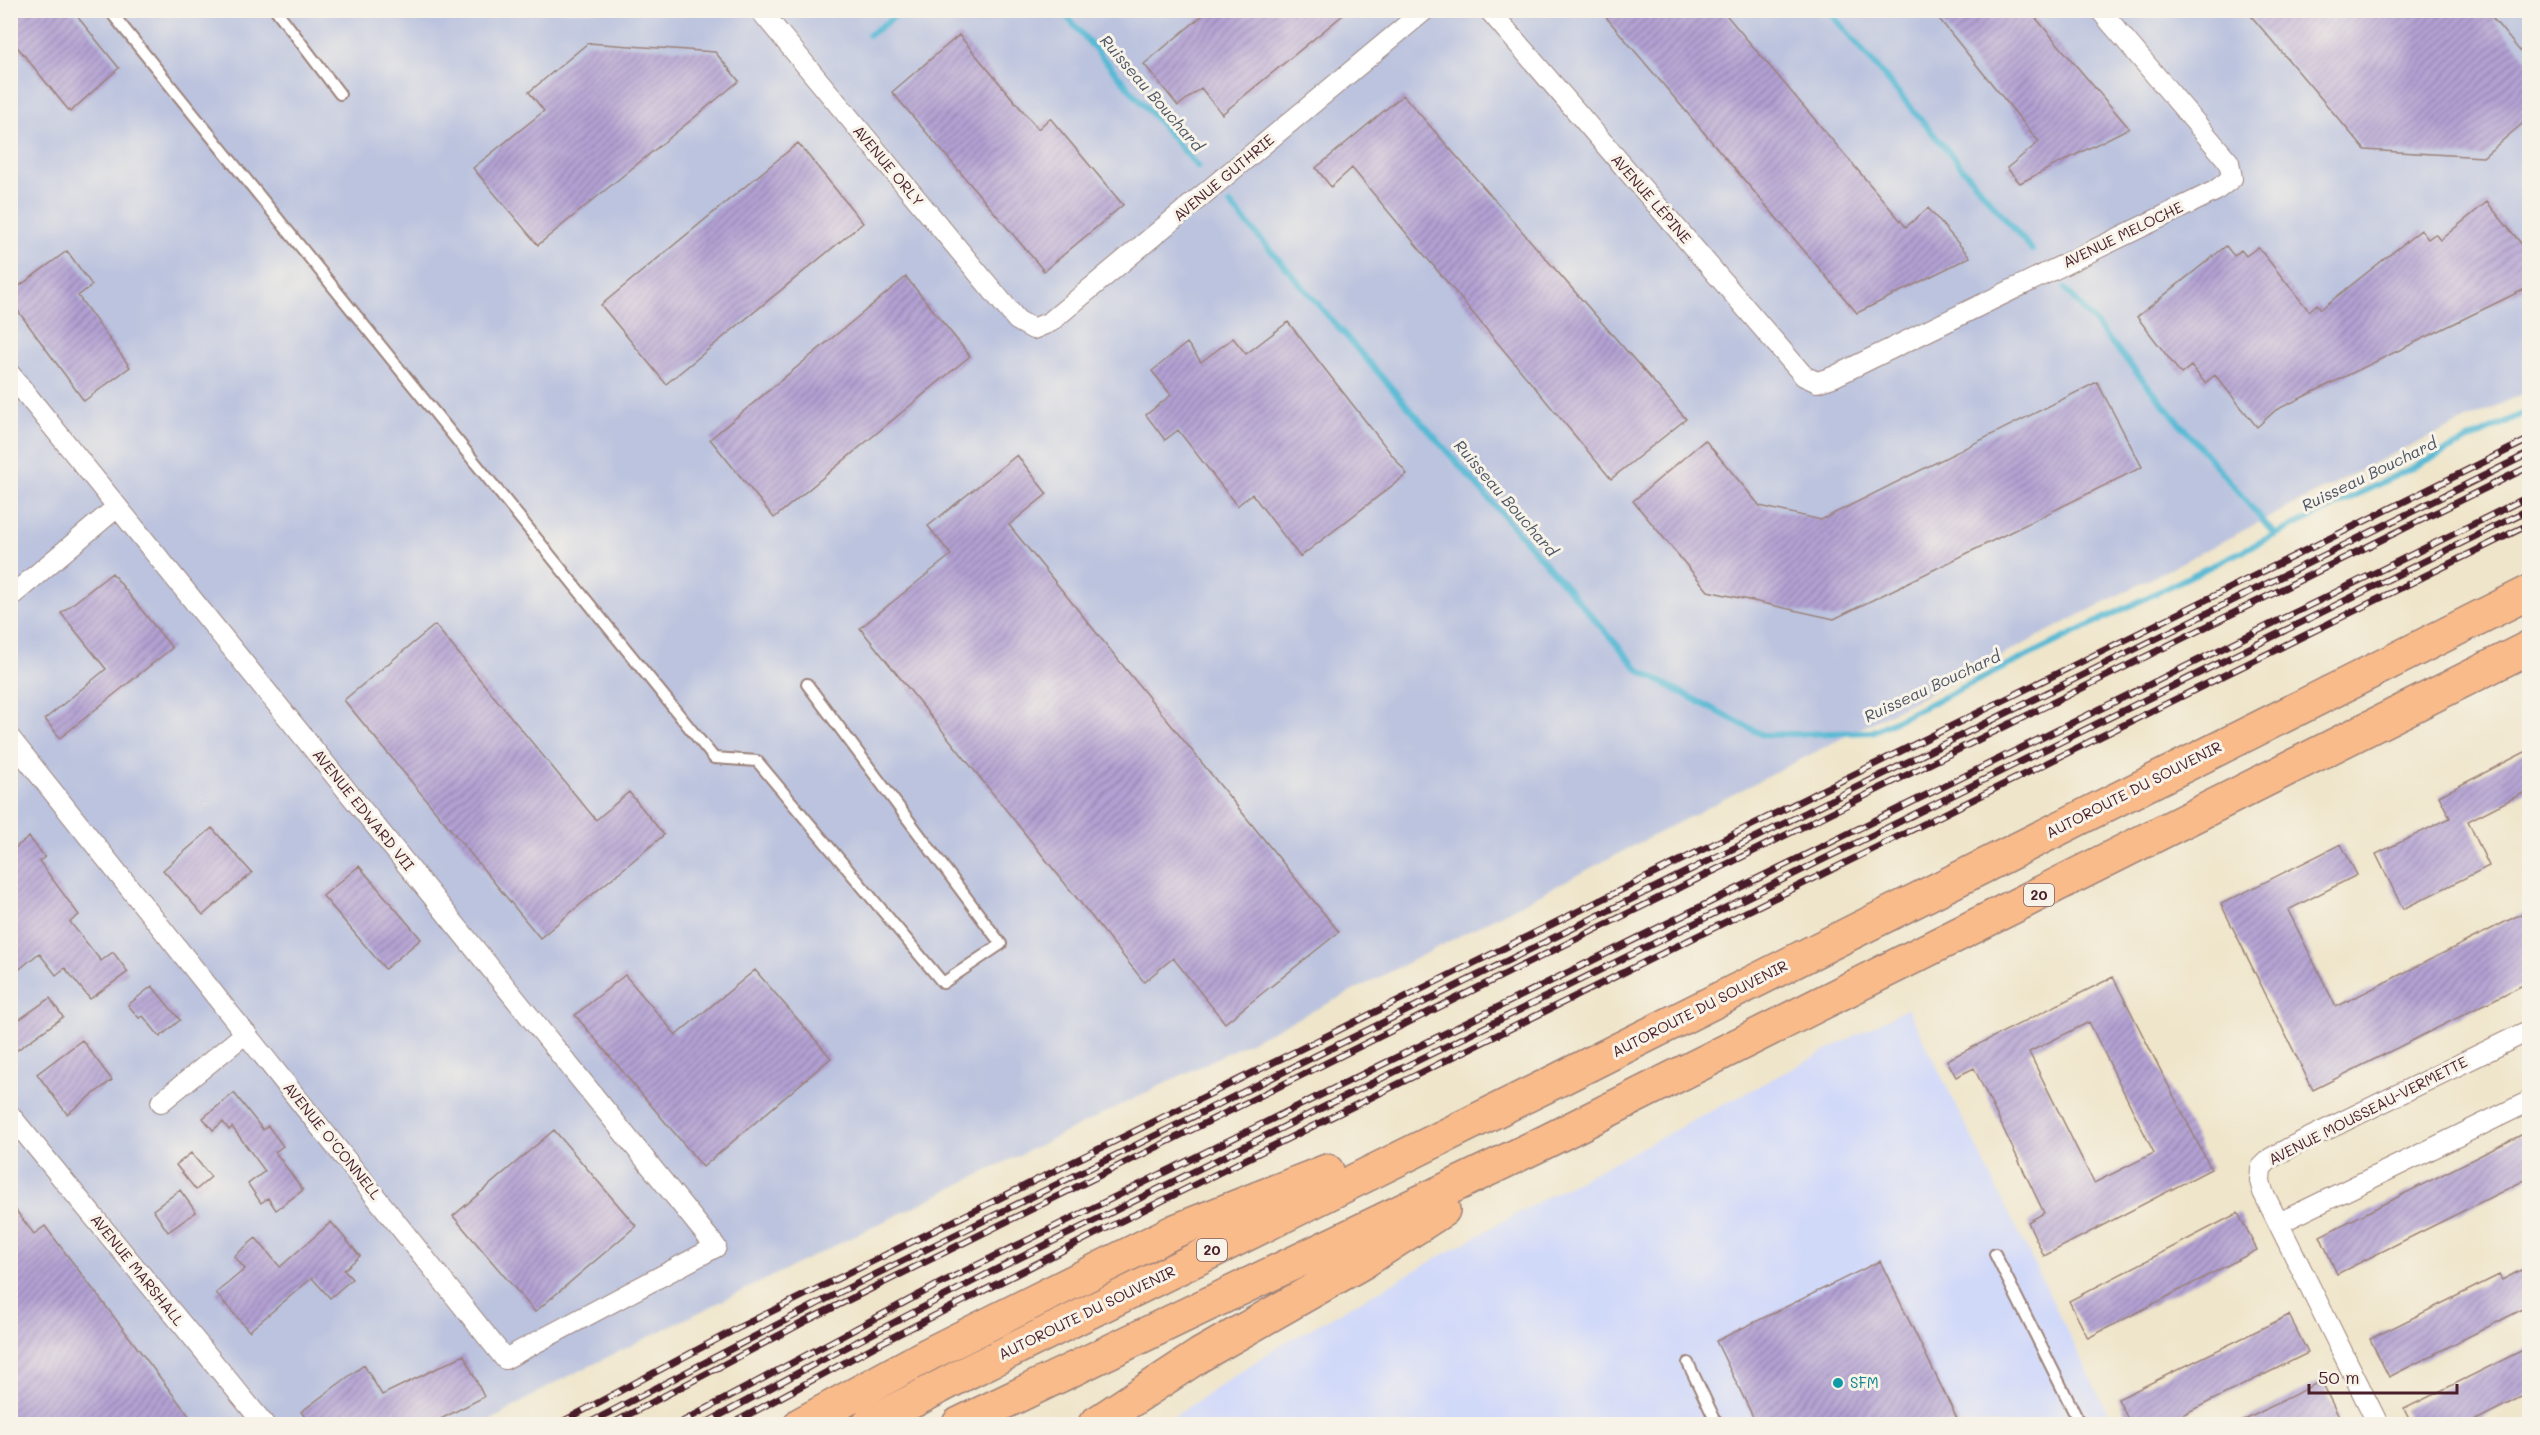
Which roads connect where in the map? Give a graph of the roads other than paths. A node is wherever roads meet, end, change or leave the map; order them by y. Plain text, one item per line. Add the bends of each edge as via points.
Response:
1 (276, 10) edge
2 (760, 10) edge
3 (1425, 10) edge
4 (1489, 10) edge
5 (2100, 10) edge
6 (115, 12) edge
7 (340, 94) dead end
8 (1017, 320) joint
9 (10, 374) edge
10 (1817, 382) joint
11 (117, 507) junction
12 (2529, 592) edge
13 (10, 597) edge
14 (2529, 647) edge
15 (807, 684) dead end
16 (10, 738) edge
17 (2529, 1030) edge
18 (246, 1033) junction
19 (1558, 1080) junction
20 (2529, 1101) edge
21 (161, 1102) dead end
22 (10, 1115) edge
23 (1547, 1141) junction
24 (2279, 1223) junction
25 (716, 1247) joint
26 (1995, 1254) dead end
27 (1688, 1363) dead end
28 (264, 1425) edge
29 (801, 1425) edge
30 (869, 1425) edge
31 (959, 1425) edge
32 (1095, 1425) edge
33 (1717, 1425) edge
34 (2080, 1425) edge
35 (2378, 1425) edge

1 - 7 lane
2 - 8 street, AVENUE ORLY
3 - 8 street, AVENUE GUTHRIE via 1050,322 1033,329
4 - 10 street, AVENUE LÉPINE via 1804,376
5 - 10 street, AVENUE MELOCHE via 2229,162 2232,178 2215,190
6 - 15 lane via 714,758 757,761 943,983 1000,944
9 - 11 street, AVENUE EDWARD VII
11 - 13 street
11 - 25 street, AVENUE EDWARD VII
12 - 19 highway, AUTOROUTE DU SOUVENIR / 20
14 - 23 highway, 20
16 - 18 street, AVENUE O'CONNELL
17 - 24 street, AVENUE MOUSSEAU-VERMETTE via 2267,1161 2259,1181
18 - 21 street
18 - 25 street, AVENUE O'CONNELL via 506,1359
19 - 29 highway via 1175,1231 908,1365
19 - 30 highway, AUTOROUTE DU SOUVENIR / 20 via 980,1365
20 - 24 street
22 - 28 street, AVENUE MARSHALL
23 - 31 highway, 20
23 - 32 highway via 1364,1262 1214,1347
24 - 35 street, AVENUE MOUSSEAU-VERMETTE
26 - 34 lane
27 - 33 lane

